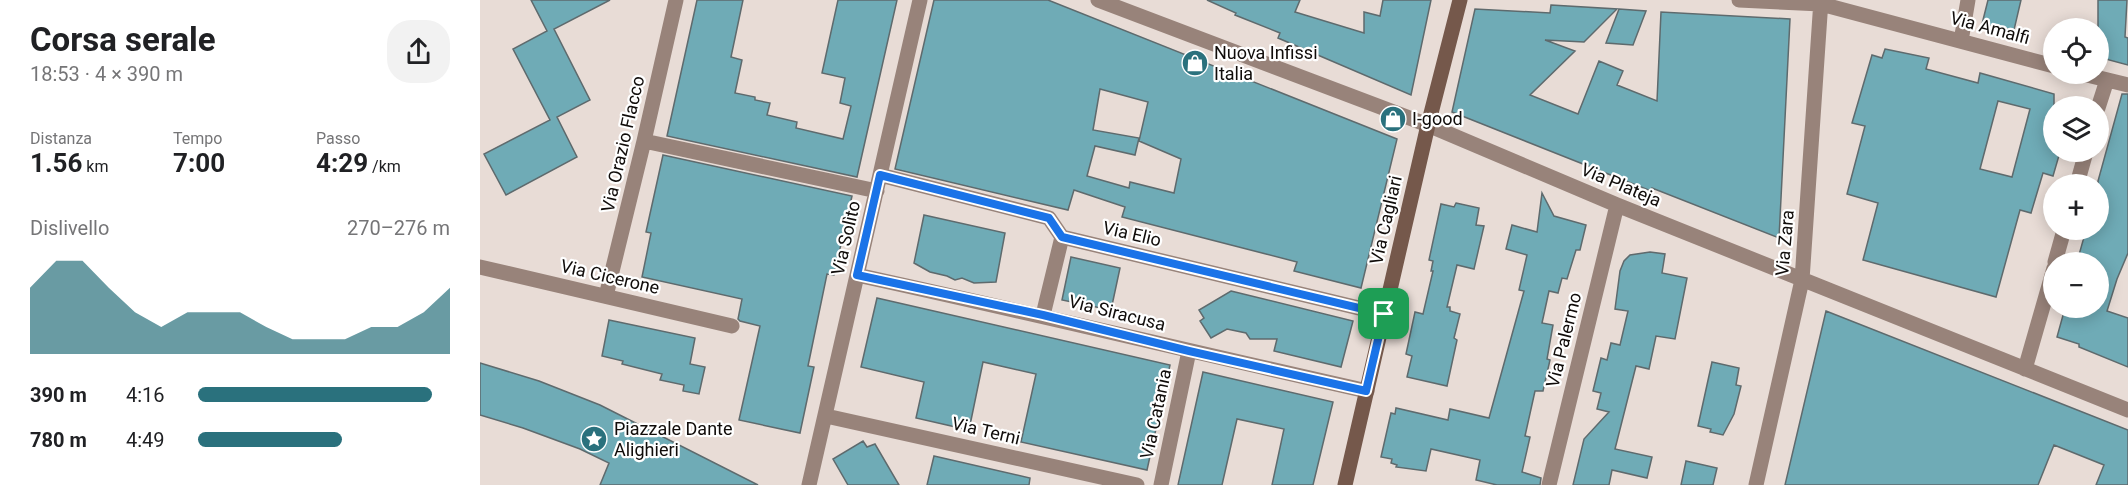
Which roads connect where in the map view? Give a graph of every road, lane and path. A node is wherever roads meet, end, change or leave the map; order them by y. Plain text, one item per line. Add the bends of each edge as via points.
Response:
1 (676, 0) edge
2 (920, 0) edge
3 (1098, 0) edge
4 (1460, 0) edge
5 (1739, 0) edge
6 (1968, 0) edge
7 (1821, 2) edge
8 (1961, 41) junction
9 (2043, 63) edge
10 (2109, 80) edge
11 (2128, 85) edge
12 (1428, 125) junction
13 (644, 141) junction
14 (880, 175) junction
15 (877, 191) junction
16 (1617, 205) junction
17 (1062, 237) junction
18 (480, 267) edge
19 (857, 275) junction
20 (1803, 280) junction
21 (606, 296) junction
22 (2043, 306) edge
23 (1384, 314) junction
24 (1043, 315) junction
25 (732, 326) dead end
26 (1189, 351) junction
27 (2025, 369) junction
28 (1366, 391) junction
29 (2128, 410) edge
30 (826, 416) junction
31 (809, 485) edge
32 (1137, 485) edge
33 (1161, 485) edge
34 (1345, 485) edge
35 (1550, 485) edge
36 (1756, 485) edge

1 - 13 street, Via Orazio Flacco
2 - 14 street, Via Solìto
3 - 12 street, Via Plateja
4 - 12 street, Via Cagliari
5 - 7 street, Via Amalfi
6 - 8 street
7 - 8 street, Via Amalfi
7 - 20 street, Via Zara
8 - 9 street, Via Amalfi
10 - 11 street
12 - 16 street, Via Plateja
12 - 23 street, Via Cagliari
13 - 15 street
13 - 21 street, Via Orazio Flacco
14 - 15 street, Via Solìto
14 - 17 street via 1049,218
15 - 19 street, Via Solìto
16 - 20 street, Via Plateja
16 - 35 street, Via Palermo
17 - 23 street, Via Elio
17 - 24 street
18 - 21 street, Via Cicerone
19 - 24 street, Via Siracusa
19 - 30 street, Via Solìto
20 - 27 street, Via Plateja
20 - 36 street, Via Zara
21 - 25 street, Via Cicerone
22 - 27 street
23 - 28 street, Via Cagliari
24 - 26 street, Via Siracusa
26 - 28 street, Via Siracusa
26 - 33 street, Via Catania
27 - 29 street, Via Plateja
28 - 34 street, Via Cagliari
30 - 31 street, Via Solìto
30 - 32 street, Via Terni

